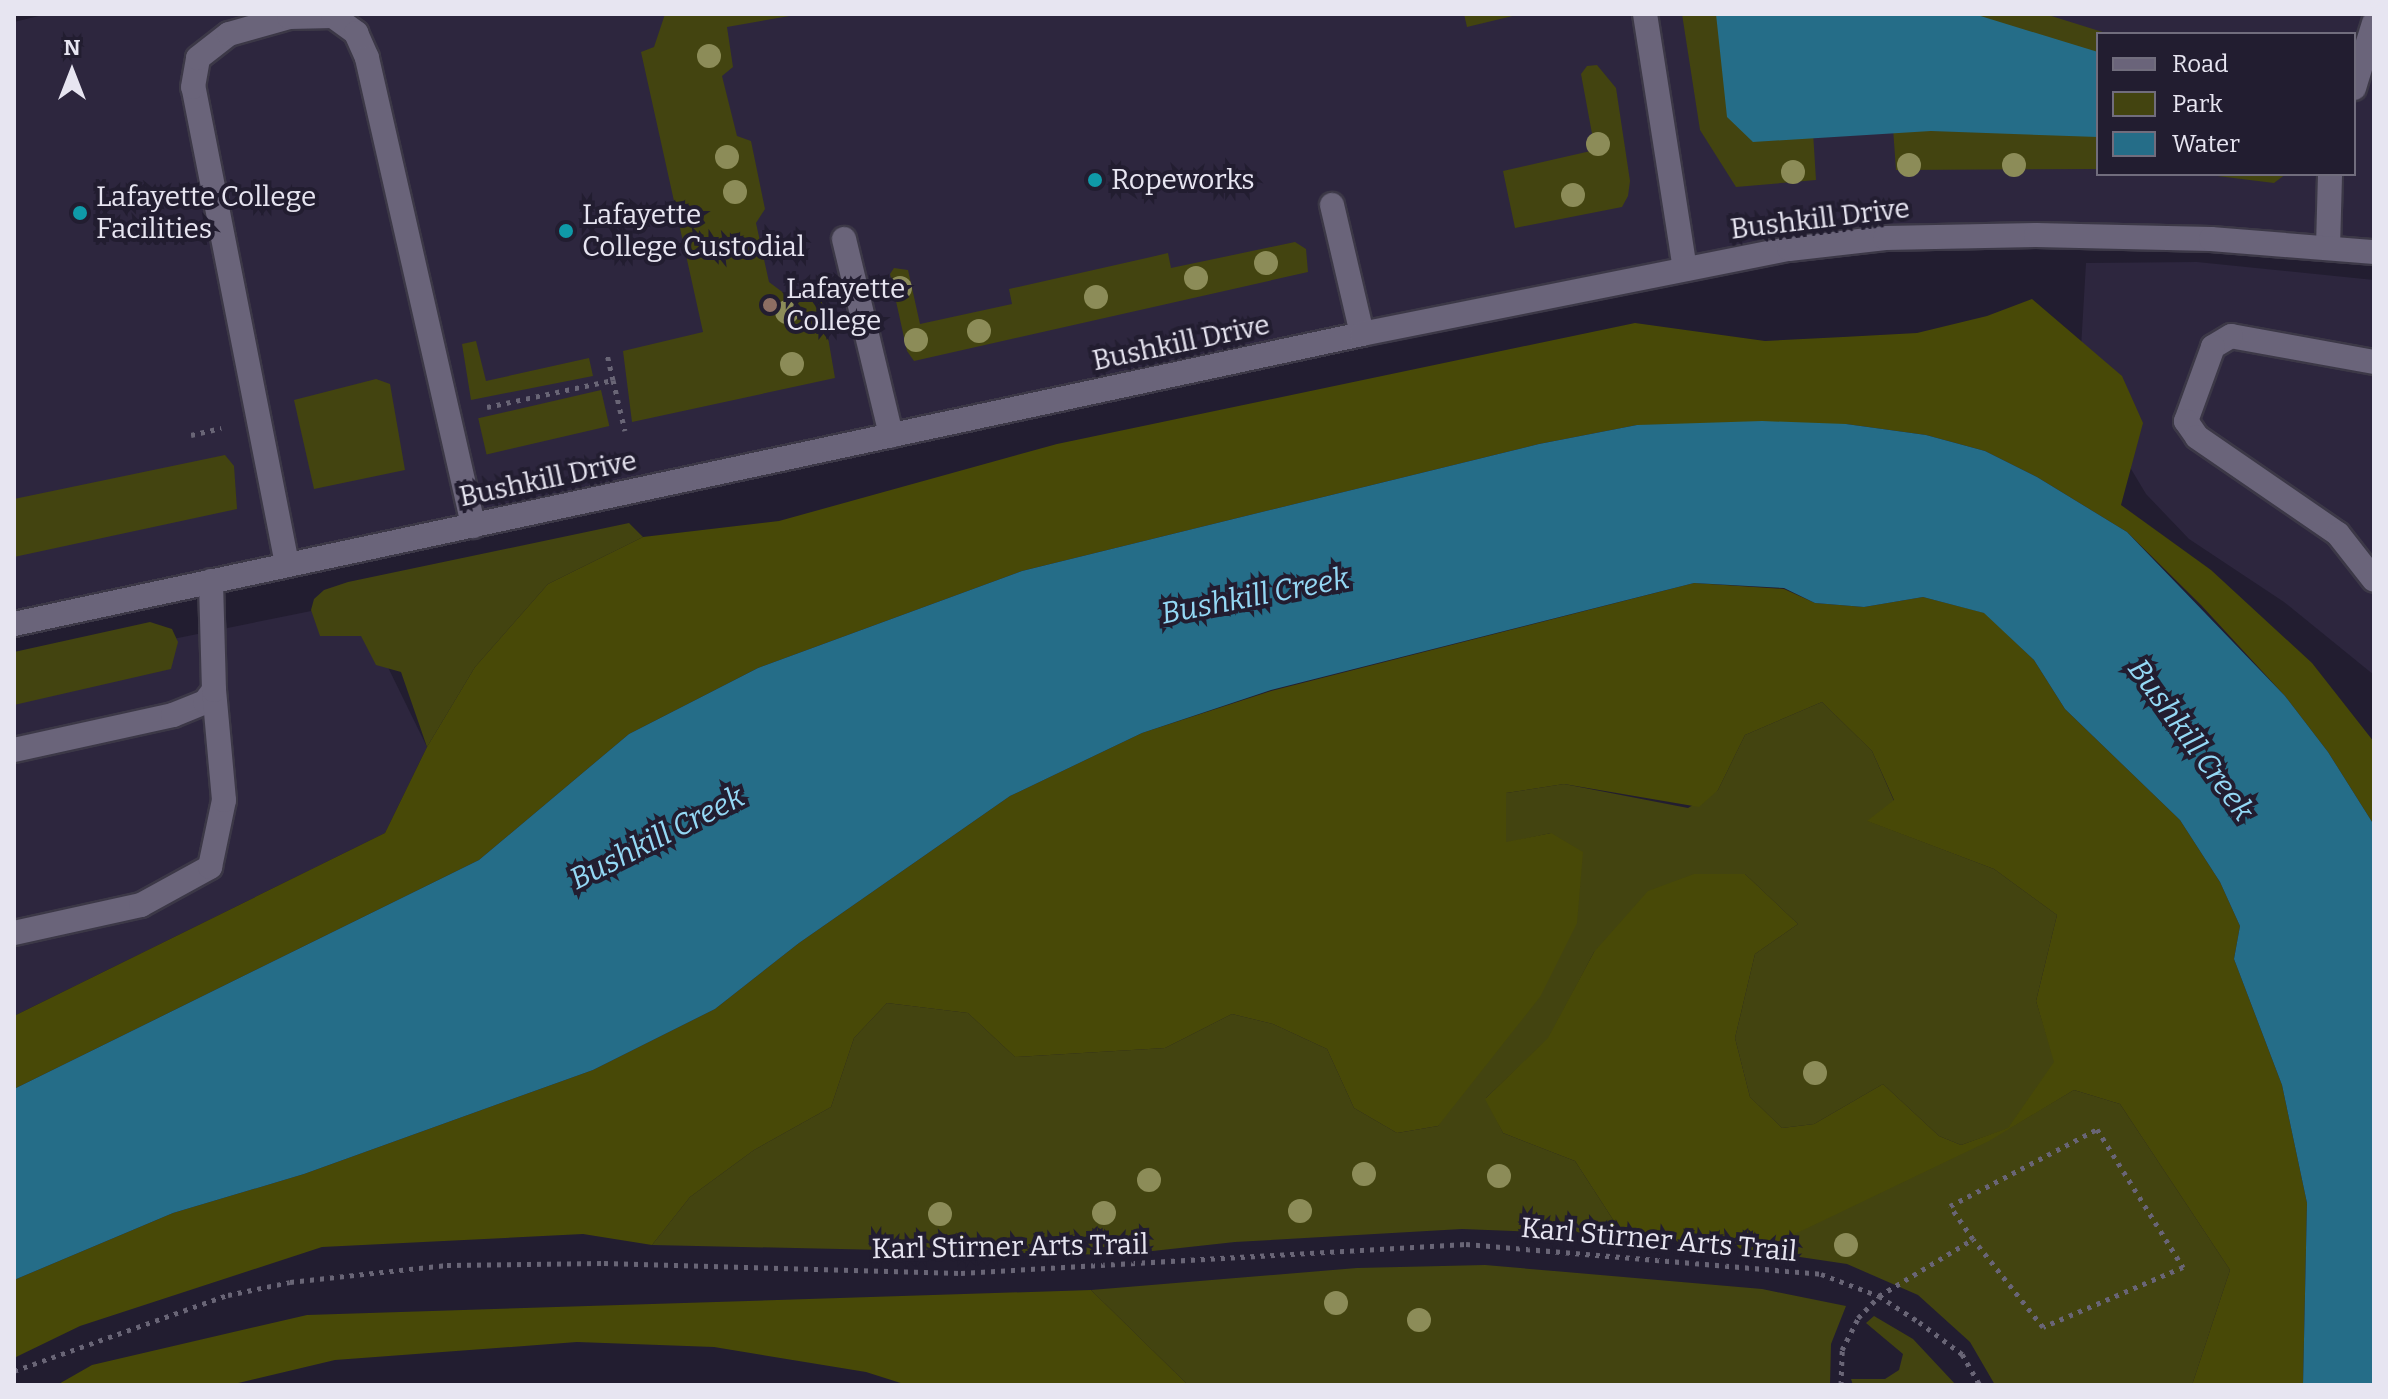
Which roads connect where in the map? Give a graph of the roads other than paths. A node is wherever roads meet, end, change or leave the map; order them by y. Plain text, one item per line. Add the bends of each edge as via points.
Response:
1 (1645, 14) edge
2 (2374, 23) edge
3 (2356, 82) edge
4 (2330, 176) edge
5 (1332, 205) dead end
6 (844, 239) dead end
7 (2328, 247) junction
8 (2374, 252) edge
9 (1685, 269) junction
10 (1362, 334) junction
11 (2374, 362) edge
12 (891, 435) junction
13 (473, 526) junction
14 (287, 564) junction
15 (2374, 580) edge
16 (211, 581) junction
17 (14, 624) edge
18 (214, 690) junction
19 (14, 750) edge
20 (14, 933) edge

1 - 9 street
2 - 3 street
4 - 7 street
5 - 10 street
6 - 12 street
7 - 8 street, Bushkill Drive
7 - 9 street, Bushkill Drive via 2150,237 1915,237 1789,249
9 - 10 street, Bushkill Drive
10 - 12 street, Bushkill Drive
11 - 15 street via 2231,336 2213,347 2186,421 2197,437 2338,534
12 - 13 street, Bushkill Drive
13 - 14 street, Bushkill Drive
13 - 14 street via 367,58 356,33 333,16 289,17 229,34 198,58 193,87
14 - 16 street, Bushkill Drive
16 - 17 street, Bushkill Drive
16 - 18 street
18 - 19 street via 205,702 173,715
18 - 20 street via 224,800 210,867 141,905

